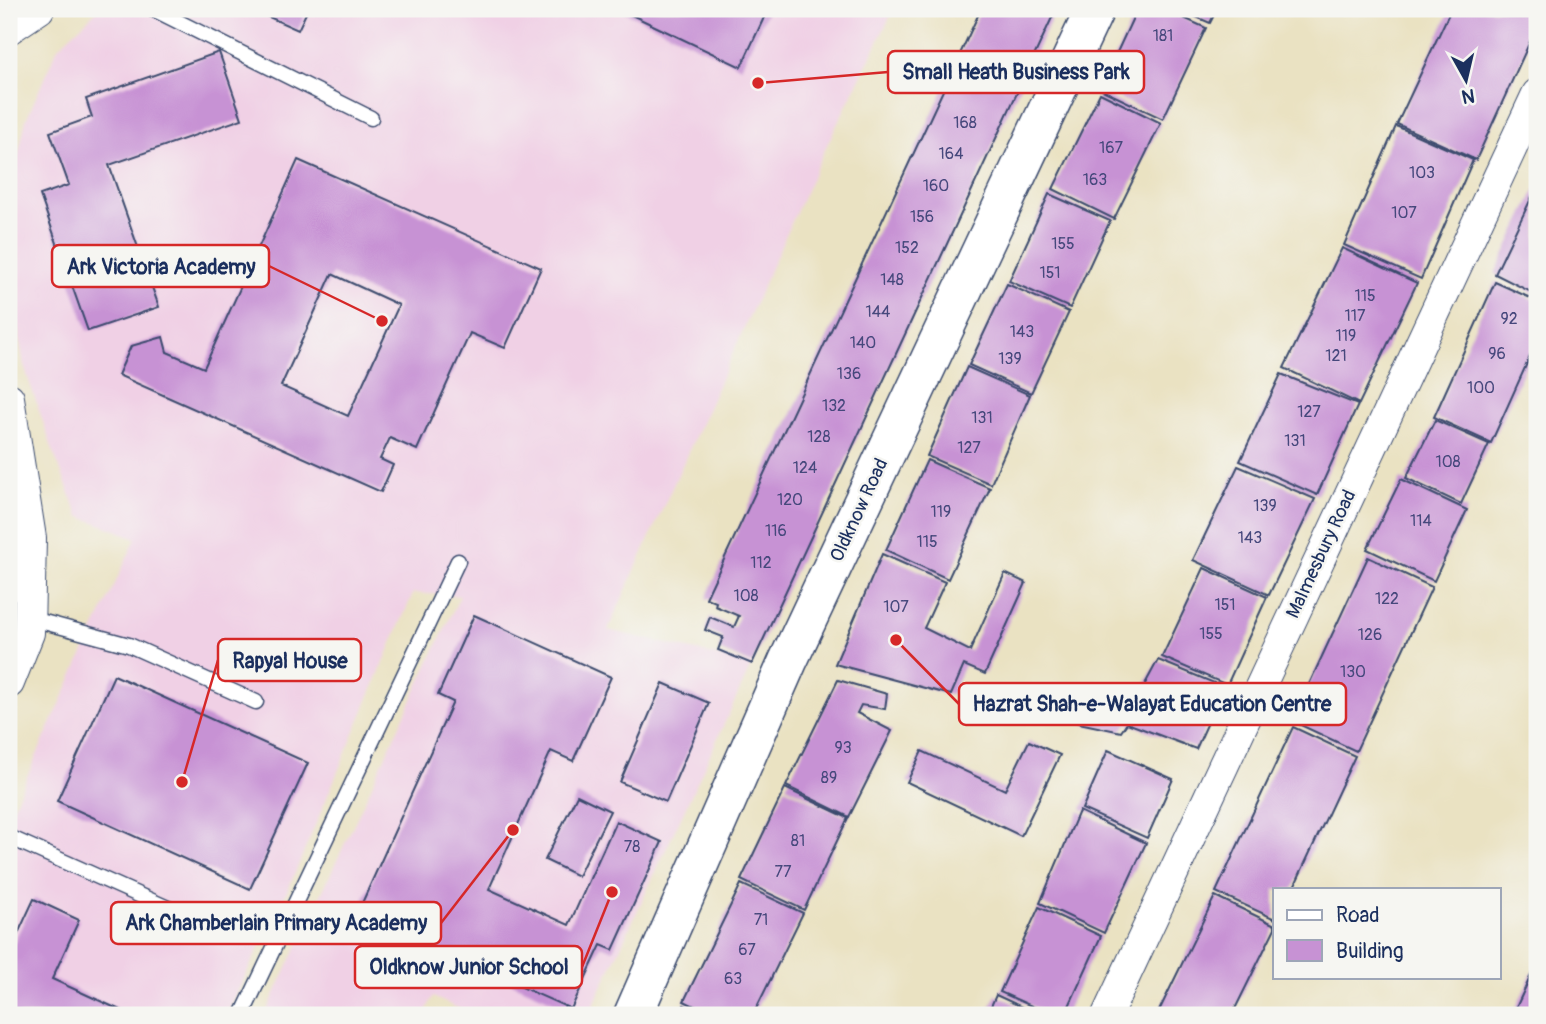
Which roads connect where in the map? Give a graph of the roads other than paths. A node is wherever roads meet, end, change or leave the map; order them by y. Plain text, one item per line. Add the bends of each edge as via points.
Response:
1 (39, 9) edge
2 (153, 9) edge
3 (1095, 9) edge
4 (9, 29) edge
5 (1537, 94) edge
6 (371, 118) dead end
7 (9, 398) edge
8 (458, 561) dead end
9 (29, 618) junction
10 (9, 683) edge
11 (256, 702) dead end
12 (9, 837) edge
13 (199, 922) dead end
14 (242, 1015) edge
15 (633, 1015) edge
16 (1107, 1015) edge

1 - 4 street
2 - 6 lane
3 - 15 street, Oldknow Road via 794,648
5 - 16 street, Malmesbury Road
7 - 9 street via 31,538
8 - 14 lane
9 - 10 street via 29,633
9 - 11 lane via 129,645
12 - 13 lane

